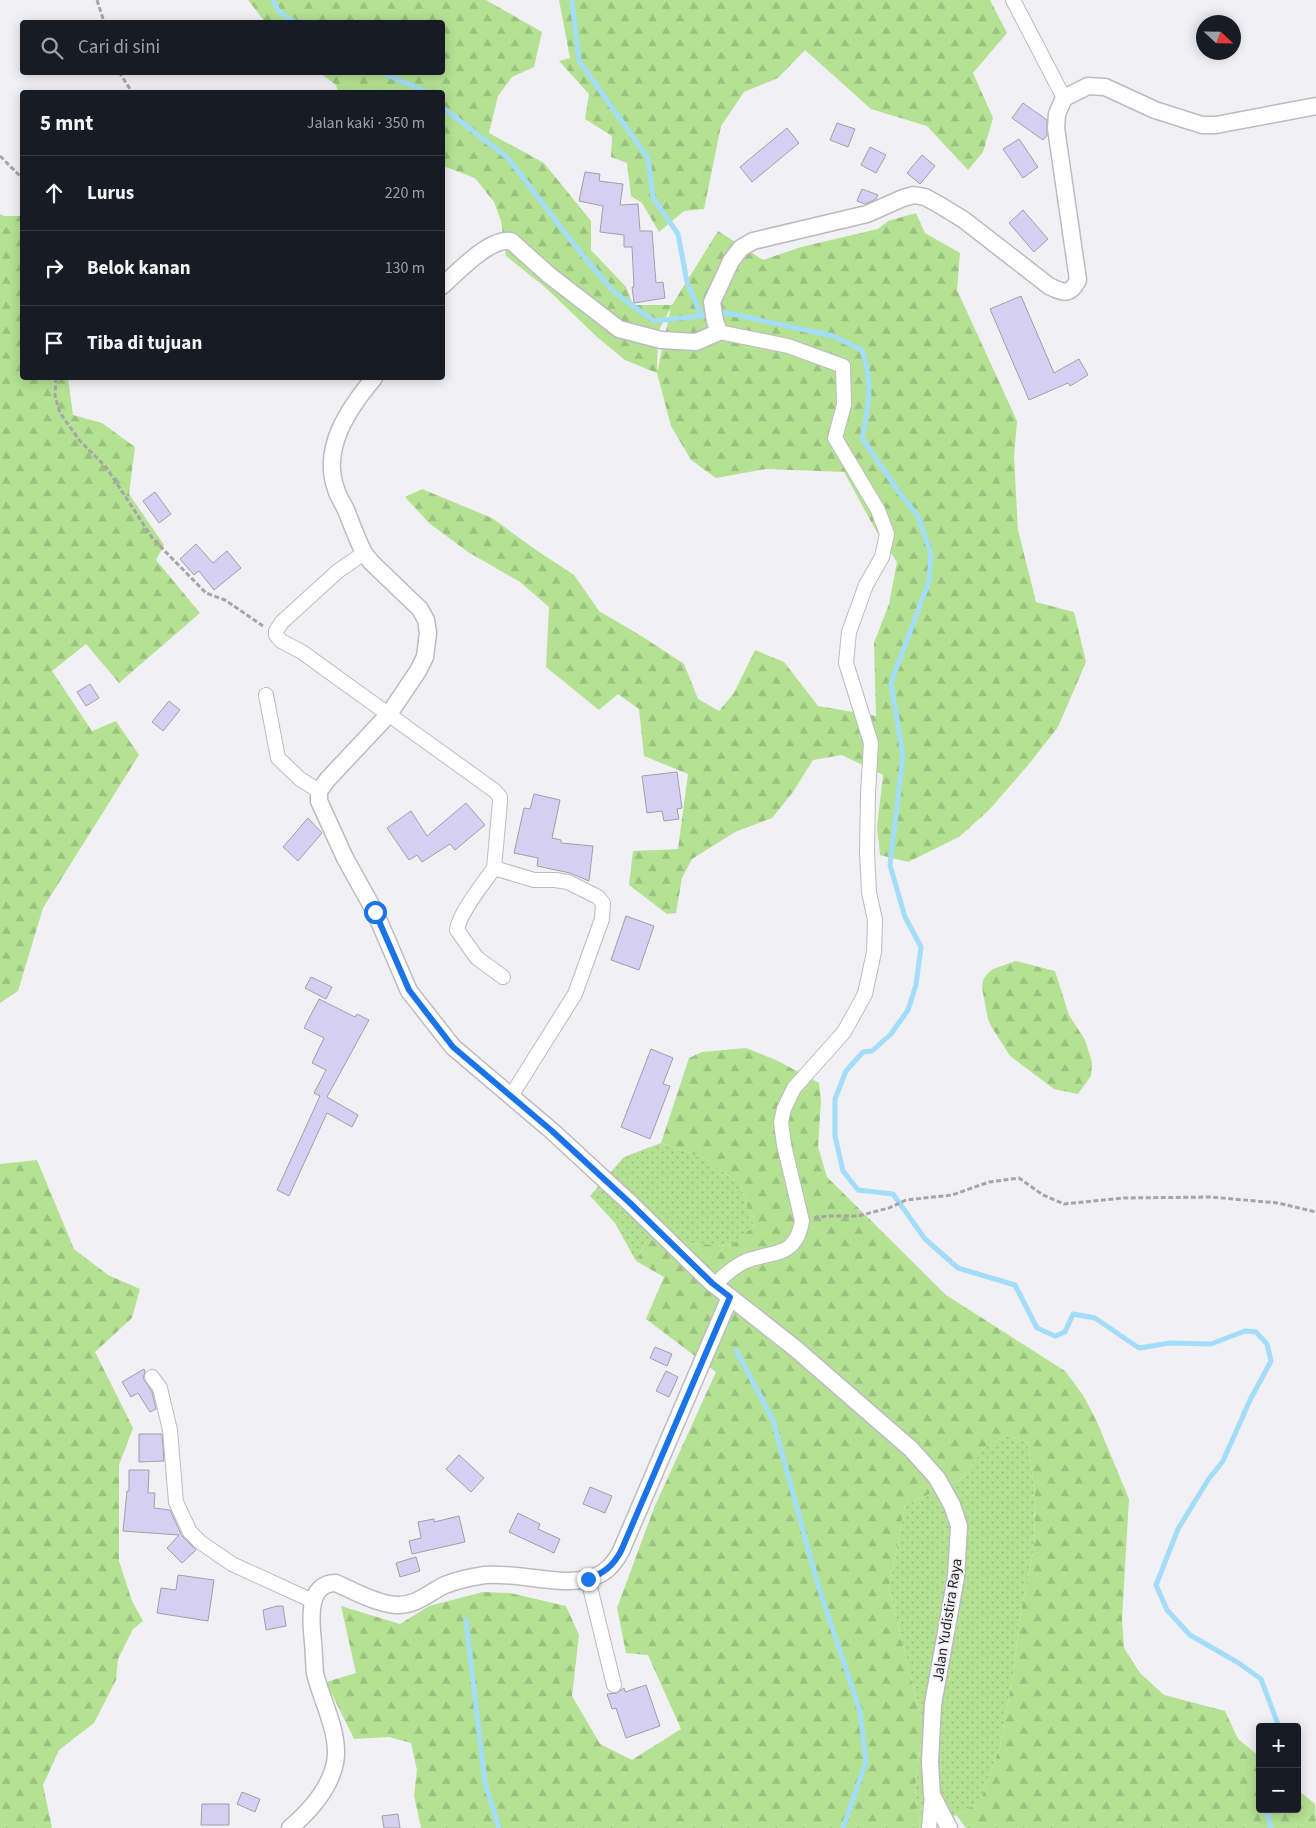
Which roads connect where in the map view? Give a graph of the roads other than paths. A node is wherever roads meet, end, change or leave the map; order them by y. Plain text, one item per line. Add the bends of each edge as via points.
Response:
1 (1013, 0) edge
2 (1064, 98) junction
3 (1316, 106) edge
4 (445, 283) edge
5 (717, 326) junction
6 (372, 380) edge
7 (364, 553) junction
8 (266, 695) dead end
9 (388, 714) junction
10 (320, 791) junction
11 (494, 868) junction
12 (503, 977) dead end
13 (511, 1096) junction
14 (715, 1285) junction
15 (730, 1297) junction
16 (152, 1377) dead end
17 (588, 1579) junction
18 (313, 1600) junction
19 (614, 1685) dead end
20 (932, 1794) junction
21 (290, 1828) edge
22 (930, 1828) edge
23 (949, 1828) edge

1 - 2 street
2 - 3 street via 1088,86 1105,87 1155,110 1202,125
2 - 5 street via 1057,114 1056,128 1078,280 1068,292 1048,286 964,220 925,197 914,195 867,214 753,241 741,248 731,261 712,302
4 - 5 street via 490,245 507,240 514,242 549,276 619,329 661,340 696,342
5 - 14 street via 843,366 844,405 834,438 878,510 887,534 882,557 866,584 849,632 846,663 871,743 867,852 869,892 875,920 874,952 866,994 844,1032 794,1088 784,1109 784,1145 802,1221 800,1231 789,1247 779,1254 747,1261 728,1272
6 - 7 street via 357,398 339,429 332,468 335,488
7 - 9 street via 420,609 426,620 426,657
7 - 9 street via 338,571 282,622 276,635
8 - 10 street via 278,758 300,779
9 - 10 street
9 - 11 street via 500,797
10 - 13 street, Jalan Yudistira Raya via 323,812 375,912 409,990 453,1047
11 - 12 street via 464,912 457,930 476,958
11 - 13 street via 534,880 568,882 598,897 603,903 602,919 575,994
13 - 14 street, Jalan Yudistira Raya via 623,1196
14 - 15 street, Jalan Yudistira Raya
15 - 17 street via 621,1551 610,1568
15 - 20 street, Jalan Yudistira Raya via 796,1349 911,1449 937,1478 952,1505 959,1526 956,1577 933,1704
16 - 18 street via 160,1388 170,1430 176,1502 190,1532 232,1564
17 - 18 street via 575,1581 487,1575 465,1578 407,1604 396,1604 328,1583 322,1586
17 - 19 street
18 - 21 street via 315,1672 336,1755 330,1777 319,1798
20 - 22 street
20 - 23 street, Jalan Yudistira Raya

